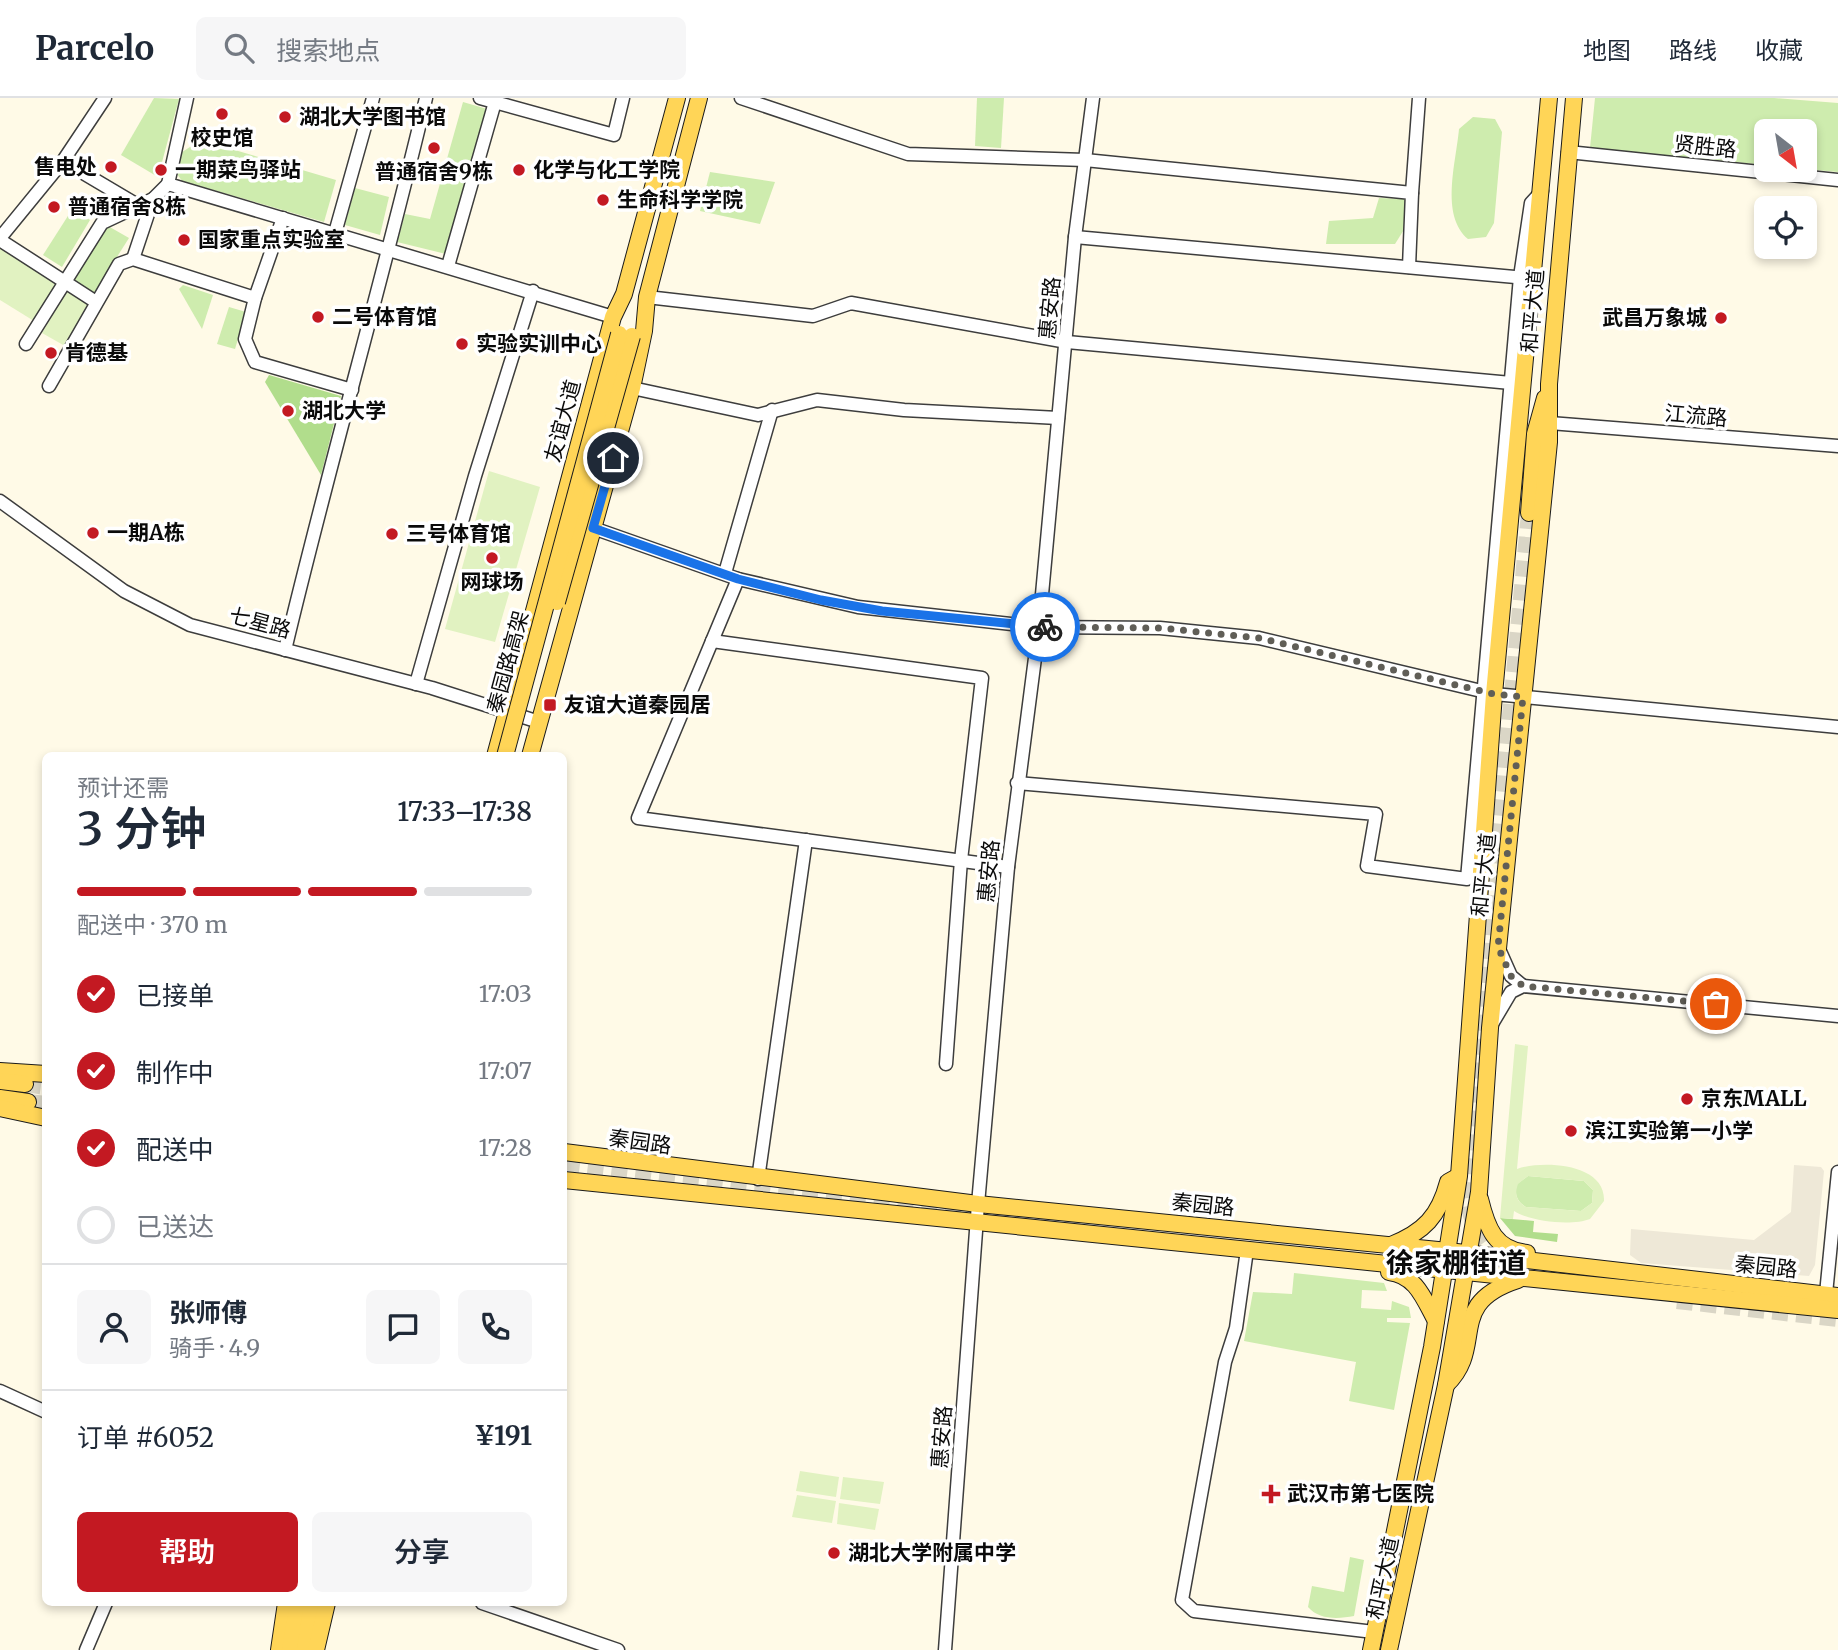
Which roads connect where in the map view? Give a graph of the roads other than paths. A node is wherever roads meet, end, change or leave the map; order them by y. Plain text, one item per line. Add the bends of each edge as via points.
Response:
1 (105, 98) edge
2 (187, 98) edge
3 (373, 98) edge
4 (426, 98) edge
5 (480, 98) edge
6 (623, 98) edge
7 (677, 98) edge
8 (699, 98) edge
9 (741, 98) edge
10 (788, 98) edge
11 (1093, 98) edge
12 (1419, 98) edge
13 (1549, 98) edge
14 (1574, 98) edge
15 (495, 102) junction
16 (785, 113) junction
17 (1568, 152) junction
18 (1085, 160) junction
19 (63, 161) junction
20 (1838, 180) edge
21 (168, 184) junction
22 (1412, 193) junction
23 (153, 199) junction
24 (139, 206) junction
25 (283, 218) junction
26 (335, 233) junction
27 (1075, 237) junction
28 (0, 239) edge
29 (390, 249) junction
30 (133, 259) junction
31 (449, 266) junction
32 (1409, 267) junction
33 (1528, 278) junction
34 (65, 282) junction
35 (533, 291) junction
36 (624, 294) junction
37 (647, 297) junction
38 (255, 298) junction
39 (96, 302) junction
40 (613, 317) junction
41 (625, 335) junction
42 (1067, 342) junction
43 (26, 344) dead end
44 (1511, 383) junction
45 (1549, 384) junction
46 (49, 386) dead end
47 (632, 388) junction
48 (352, 390) junction
49 (772, 410) junction
50 (1058, 418) junction
51 (1550, 423) junction
52 (1838, 446) edge
53 (0, 501) edge
54 (1529, 513) tunnel mouth
55 (593, 528) junction
56 (725, 573) junction
57 (738, 579) junction
58 (1039, 627) junction
59 (712, 641) junction
60 (285, 650) junction
61 (416, 684) junction
62 (1489, 692) junction
63 (1523, 697) junction
64 (507, 712) junction
65 (539, 722) junction
66 (1838, 727) edge
67 (496, 752) edge
68 (506, 752) edge
69 (516, 752) edge
70 (531, 752) edge
71 (1017, 783) junction
72 (806, 840) junction
73 (961, 860) junction
74 (1008, 867) junction
75 (1498, 947) junction
76 (1523, 986) junction
77 (1838, 1016) edge
78 (1490, 1028) junction
79 (946, 1064) dead end
80 (0, 1071) edge
81 (42, 1074) tunnel mouth
82 (0, 1081) edge
83 (25, 1084) tunnel mouth
84 (0, 1098) edge
85 (28, 1102) tunnel mouth
86 (0, 1108) edge
87 (42, 1117) tunnel mouth
88 (567, 1152) edge
89 (1838, 1172) edge
90 (1459, 1176) junction
91 (758, 1179) junction
92 (567, 1180) edge
93 (1479, 1192) junction
94 (978, 1204) junction
95 (977, 1223) junction
96 (1389, 1245) junction
97 (1247, 1251) junction
98 (1448, 1251) junction
99 (1469, 1255) junction
100 (1354, 1261) junction
101 (1445, 1269) junction
102 (1594, 1269) junction
103 (1466, 1272) junction
104 (1524, 1278) junction
105 (1832, 1302) edge
106 (1436, 1321) junction
107 (1446, 1385) junction
108 (0, 1391) edge
109 (42, 1410) edge
110 (105, 1606) edge
111 (286, 1606) edge
112 (297, 1606) edge
113 (312, 1606) edge
114 (326, 1606) edge
115 (491, 1606) edge
116 (1374, 1632) junction
117 (86, 1650) edge
118 (279, 1650) edge
119 (290, 1650) edge
120 (305, 1650) edge
121 (316, 1650) edge
122 (618, 1650) edge
123 (945, 1650) edge
124 (1371, 1650) edge
125 (1389, 1650) edge

1 - 19 street
2 - 21 street
3 - 26 street
4 - 29 street
5 - 15 street
6 - 15 street via 614,135
7 - 36 main road, 友谊大道
8 - 37 main road
9 - 16 street
10 - 16 street
11 - 18 street, 惠安路
12 - 22 street
13 - 33 main road, 和平大道 via 1542,191
14 - 17 main road, 和平大道
15 - 31 street
16 - 18 street via 908,154
17 - 20 street, 贤胜路
17 - 45 main road, 和平大道
18 - 22 street
18 - 27 street, 惠安路
19 - 24 street
19 - 28 street
21 - 23 street
21 - 25 street
22 - 32 street
23 - 24 street
23 - 30 street
24 - 34 street via 102,223
25 - 26 street
25 - 38 street
26 - 29 street
27 - 32 street
27 - 42 street, 惠安路
28 - 34 street
29 - 31 street
29 - 48 street
30 - 38 street
30 - 39 street via 119,264
31 - 35 street
32 - 33 street
33 - 44 street
33 - 62 main road, 和平大道
34 - 39 street
34 - 43 street
35 - 40 street
35 - 61 street
36 - 40 main road, 友谊大道
36 - 41 main road, 秦园路高架
37 - 41 main road, 秦园路高架
37 - 42 street via 813,316 851,303
37 - 47 main road
38 - 48 street via 245,339 255,362
39 - 46 street
40 - 64 main road, 友谊大道
41 - 68 main road, 秦园路高架, bridge
41 - 69 main road, 秦园路高架, bridge
42 - 44 street
42 - 50 street, 惠安路
44 - 62 street
45 - 51 main road, 和平大道
45 - 54 main road via 1535,434
47 - 49 street via 758,415
47 - 55 main road
48 - 60 street
49 - 50 street via 817,400
49 - 56 street
50 - 58 street, 惠安路
51 - 52 street, 江流路
51 - 63 main road, 和平大道
53 - 60 street, 七星路 via 124,591 190,625
55 - 56 street
55 - 65 main road
56 - 57 street
57 - 58 street via 858,607
57 - 59 street
58 - 62 street via 1160,628 1259,638
58 - 71 street, 惠安路
59 - 72 street via 638,818
59 - 73 street via 982,678
60 - 61 street, 七星路
61 - 64 street, 七星路
62 - 63 street
62 - 71 street via 1467,879 1367,866 1376,814
62 - 90 main road, 和平大道
63 - 66 street
63 - 75 main road, 和平大道
64 - 65 street, 七星路
64 - 67 main road, 友谊大道
65 - 70 main road
71 - 74 street, 惠安路
72 - 73 street
72 - 91 street
73 - 74 street
73 - 79 street
74 - 94 street, 惠安路
75 - 76 street via 1511,976
75 - 78 main road, 和平大道
76 - 77 street
76 - 78 street via 1511,992
78 - 93 main road, 和平大道
80 - 81 main road
82 - 83 main road
84 - 85 main road
86 - 87 main road
88 - 91 main road, 秦园路
89 - 105 street
90 - 96 main road via 1448,1182 1431,1222
90 - 98 main road, 和平大道
91 - 94 main road, 秦园路
92 - 95 main road, 秦园路
93 - 99 main road, 和平大道
93 - 102 main road via 1489,1230 1505,1247 1585,1258
94 - 95 street, 惠安路
94 - 96 main road, 秦园路
95 - 97 main road, 秦园路
95 - 123 street, 惠安路
96 - 98 main road, 秦园路
97 - 100 main road, 秦园路
97 - 116 street via 1182,1600 1194,1611
98 - 99 main road, 秦园路
98 - 101 main road, 和平大道
99 - 102 main road, 秦园路
99 - 103 main road, 和平大道
100 - 101 main road, 秦园路
100 - 106 main road via 1361,1268 1407,1277
101 - 103 main road, 秦园路
101 - 106 main road, 和平大道
102 - 105 main road, 秦园路
103 - 104 main road, 秦园路
103 - 107 main road, 和平大道
104 - 105 main road, 秦园路
104 - 107 main road via 1499,1287 1476,1304 1461,1370
106 - 116 main road, 和平大道
107 - 125 main road, 和平大道
108 - 109 street
110 - 117 street
111 - 118 main road
112 - 119 main road
113 - 120 main road
114 - 121 main road
115 - 122 street
116 - 124 main road, 和平大道

